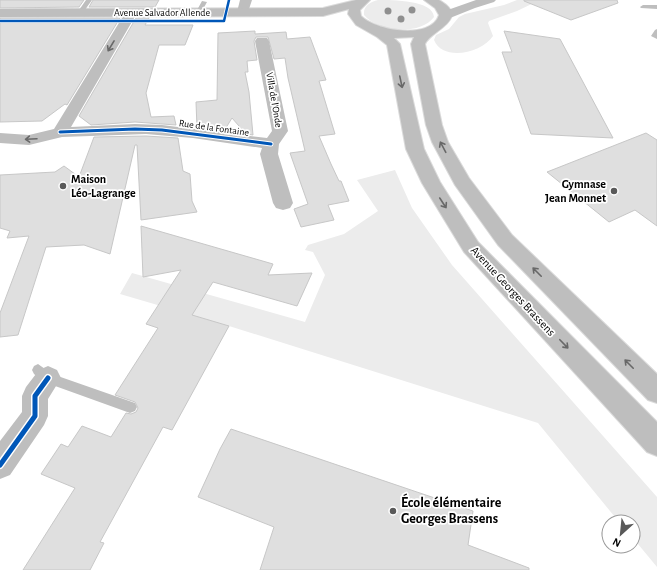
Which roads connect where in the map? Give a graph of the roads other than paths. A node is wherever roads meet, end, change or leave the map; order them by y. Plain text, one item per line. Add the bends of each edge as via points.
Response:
1 (89, 0) edge
2 (246, 0) edge
3 (490, 0) edge
4 (652, 0) edge
5 (432, 1) edge
6 (362, 2) edge
7 (471, 5) junction
8 (657, 6) edge
9 (643, 7) dead end
10 (243, 12) junction
11 (323, 12) junction
12 (0, 13) edge
13 (80, 13) junction
14 (131, 13) junction
15 (446, 15) junction
16 (357, 19) junction
17 (375, 30) junction
18 (430, 30) junction
19 (657, 31) edge
20 (657, 37) edge
21 (262, 41) dead end
22 (60, 132) junction
23 (0, 138) edge
24 (271, 144) junction
25 (283, 203) dead end
26 (43, 374) joint
27 (657, 392) edge
28 (130, 407) dead end
29 (657, 442) edge
30 (0, 465) edge

1 - 13 lane
2 - 10 main road
3 - 7 main road
4 - 8 lane
5 - 7 main road
5 - 15 main road via 442,8
6 - 11 main road, Avenue Salvador Allende
6 - 16 main road via 354,13
7 - 15 main road
8 - 9 lane
10 - 11 main road, Avenue Salvador Allende
10 - 14 main road, Avenue Salvador Allende via 202,7
11 - 16 main road, Avenue Salvador Allende
12 - 13 main road, Avenue Salvador Allende
13 - 14 main road, Avenue Salvador Allende
14 -> 22 main road
15 - 18 main road via 439,26
16 - 17 main road, Avenue Georges Brassens
17 - 18 main road via 404,34
17 -> 29 main road, Avenue Georges Brassens via 393,44 415,149 431,183 471,247
27 -> 18 main road via 505,240 461,181 434,125 418,44 421,37
19 - 20 lane via 654,36
21 - 24 main road, Villa de l'Onde via 280,131
22 -> 23 main road, Rue de la Fontaine via 29,140
22 - 24 main road, Rue de la Fontaine via 171,130
24 - 25 main road, Villa de l'Onde via 269,154
26 - 28 lane
26 - 30 main road via 35,396 35,416

